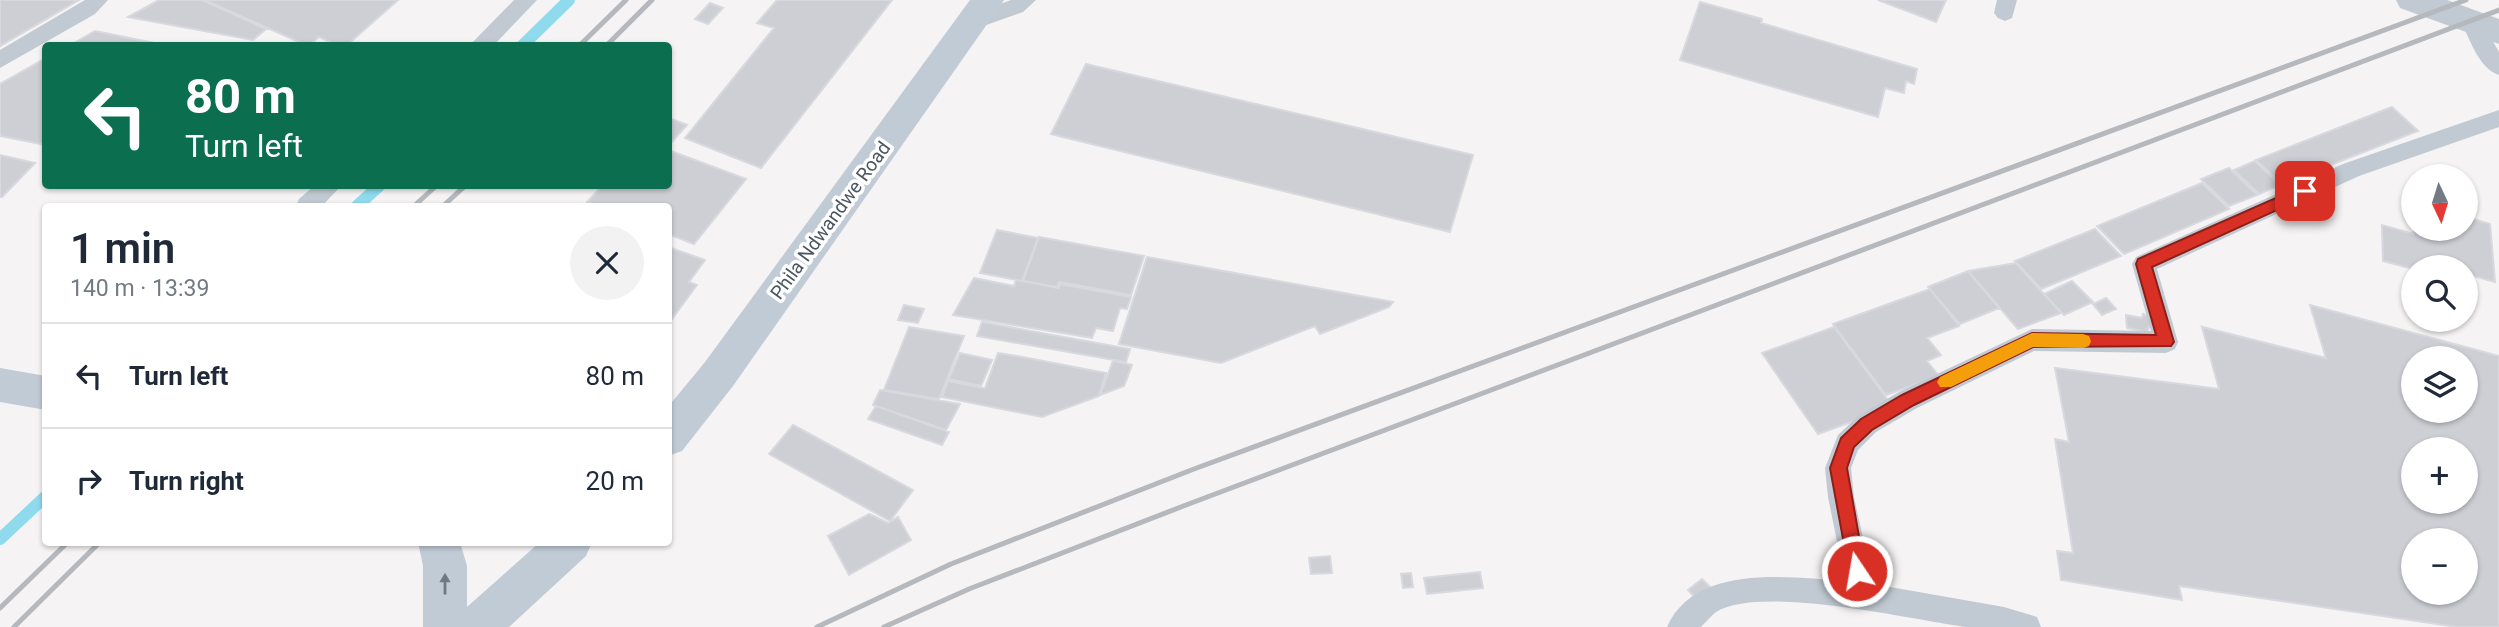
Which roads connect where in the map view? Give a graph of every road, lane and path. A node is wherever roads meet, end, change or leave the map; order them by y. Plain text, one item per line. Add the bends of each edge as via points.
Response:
1 (98, 0) edge
2 (527, 0) edge
3 (1026, 0) edge
4 (2412, 0) edge
5 (980, 11) edge
6 (2485, 27) edge
7 (483, 42) edge
8 (0, 60) edge
9 (2499, 67) edge
10 (2499, 118) edge
11 (327, 189) edge
12 (310, 203) edge
13 (0, 385) edge
14 (42, 392) edge
15 (672, 433) edge
16 (440, 546) edge
17 (567, 546) edge
18 (1862, 595) junction
19 (445, 627) edge
20 (477, 627) edge
21 (1681, 627) edge
22 (2026, 627) edge

1 - 8 lane
2 - 7 lane
3 - 5 lane via 1006,11
4 - 6 street
5 - 15 street, Phila Ndwandwe Road
6 - 9 lane via 2488,52
10 - 18 lane via 2351,170 2144,264 2166,342 2032,340 1867,424 1847,443 1838,468
11 - 12 lane
13 - 14 street
19 -> 16 street via 445,566
17 - 20 street
18 - 21 lane via 1745,590 1706,603
18 - 22 lane

